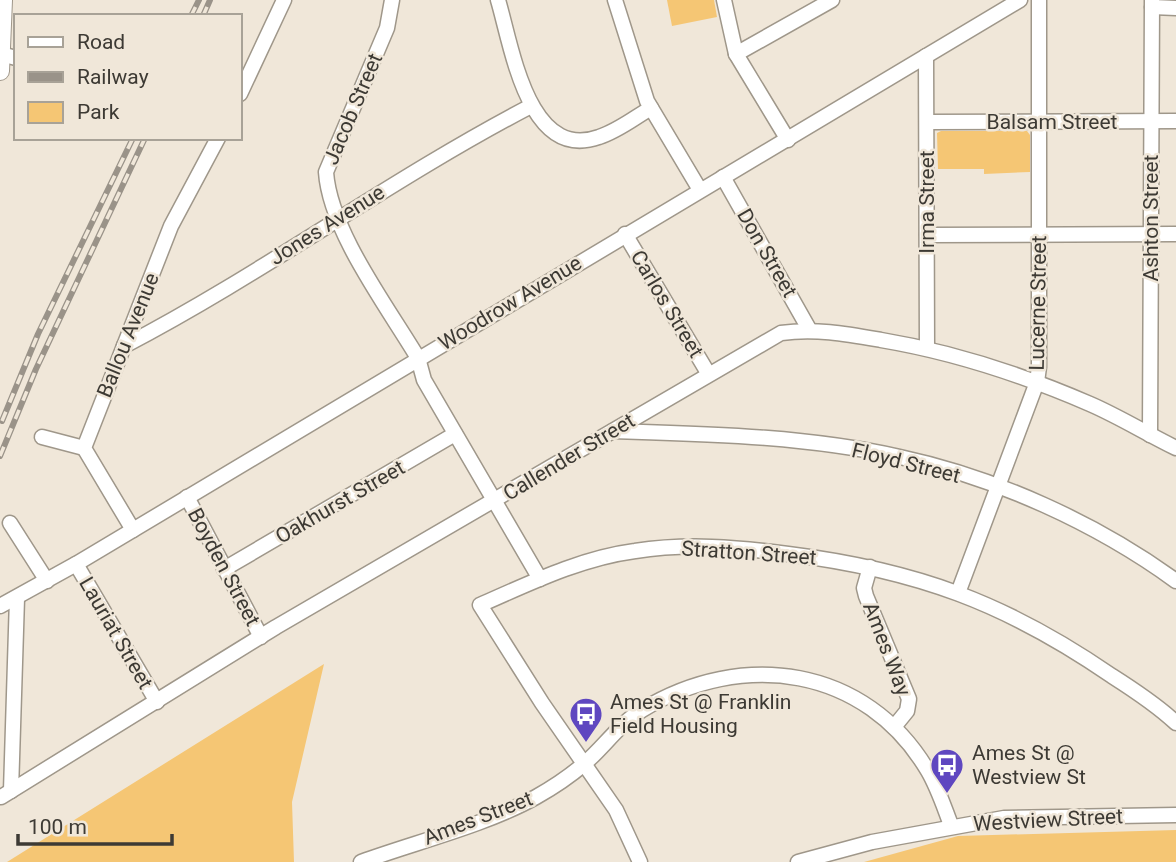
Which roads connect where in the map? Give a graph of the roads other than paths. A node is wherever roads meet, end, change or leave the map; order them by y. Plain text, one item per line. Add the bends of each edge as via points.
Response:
1 (3, 0) edge
2 (284, 0) edge
3 (392, 0) edge
4 (498, 0) edge
5 (615, 0) edge
6 (724, 0) edge
7 (832, 0) edge
8 (1020, 0) edge
9 (1039, 0) edge
10 (1152, 4) edge
11 (1176, 8) edge
12 (736, 54) junction
13 (926, 57) junction
14 (6, 61) edge
15 (242, 90) edge
16 (531, 106) junction
17 (651, 108) junction
18 (1150, 121) junction
19 (1176, 121) edge
20 (927, 122) junction
21 (1039, 122) junction
22 (217, 140) edge
23 (788, 140) junction
24 (723, 177) junction
25 (700, 190) junction
26 (336, 219) junction
27 (625, 234) junction
28 (1039, 234) junction
29 (1150, 234) junction
30 (1176, 234) edge
31 (927, 235) junction
32 (809, 329) junction
33 (124, 346) junction
34 (927, 348) junction
35 (418, 358) junction
36 (708, 373) junction
37 (1037, 382) junction
38 (612, 431) junction
39 (455, 434) junction
40 (1150, 435) junction
41 (43, 438) dead end
42 (84, 448) junction
43 (1176, 448) edge
44 (997, 487) junction
45 (187, 497) junction
46 (495, 502) junction
47 (10, 523) dead end
48 (133, 530) junction
49 (76, 564) junction
50 (870, 567) junction
51 (224, 569) junction
52 (540, 579) junction
53 (47, 581) junction
54 (1176, 581) edge
55 (958, 593) junction
56 (17, 598) junction
57 (0, 606) edge
58 (261, 637) junction
59 (157, 702) junction
60 (1176, 723) edge
61 (894, 727) junction
62 (584, 764) junction
63 (6, 794) edge
64 (1176, 816) edge
65 (951, 825) junction
66 (361, 862) edge
67 (640, 862) edge
68 (798, 862) edge

1 - 14 main road
2 - 15 street
3 - 26 street, Jacob Street via 387,28 326,172
4 - 16 street
5 - 17 street
6 - 12 street
7 - 12 street
8 - 13 street, Woodrow Avenue
9 - 21 street, Lucerne Street
10 - 11 street
10 - 18 street, Ashton Street
12 - 23 street
13 - 20 street, Irma Street
13 - 23 street, Woodrow Avenue
16 - 17 street via 545,128 573,142 600,137
16 - 26 street, Jones Avenue
17 - 25 street
18 - 19 street, Balsam Street
18 - 21 street, Balsam Street
18 - 29 street, Ashton Street
20 - 21 street, Balsam Street
20 - 31 street, Irma Street
21 - 28 street, Lucerne Street
22 - 33 street, Ballou Avenue via 171,226
23 - 24 street, Woodrow Avenue
24 - 25 street, Woodrow Avenue
24 - 32 street, Don Street
25 - 27 street, Woodrow Avenue
26 - 33 street, Jones Avenue
26 - 35 street, Jacob Street
27 - 35 street, Woodrow Avenue
27 - 36 street, Carlos Street
28 - 29 street
28 - 31 street
28 - 37 street, Lucerne Street
29 - 30 street
29 - 40 street, Ashton Street
31 - 34 street, Irma Street
32 - 34 street, Callender Street
32 - 36 street, Callender Street via 781,333
33 - 42 street, Ballou Avenue
34 - 37 street, Callender Street
35 - 39 street, Jacob Street via 424,380
35 - 45 street, Woodrow Avenue
36 - 38 street, Callender Street
37 - 40 street, Callender Street
37 - 44 street, Lucerne Street
38 - 44 street, Floyd Street via 707,433 842,447 901,457
38 - 46 street, Callender Street
39 - 46 street, Jacob Street
39 - 51 street, Oakhurst Street
40 - 43 street, Callender Street
41 - 42 street
42 - 48 street
44 - 54 street, Floyd Street via 1114,540
44 - 55 street, Lucerne Street
45 - 48 street, Woodrow Avenue
45 - 51 street, Boyden Street
46 - 52 street, Jacob Street
46 - 58 street, Callender Street
47 - 53 street
48 - 49 street, Woodrow Avenue
49 - 53 street, Woodrow Avenue
49 - 59 street, Lauriat Street
50 - 52 street, Stratton Street via 706,545 633,551 587,561
50 - 55 street, Stratton Street
50 - 61 street, Ames Way via 866,596 909,699 907,712
51 - 58 street, Boyden Street
52 - 62 street, Stratton Street via 480,605
53 - 56 street, Woodrow Avenue
55 - 60 street, Stratton Street via 1059,639
56 - 57 street, Woodrow Avenue
56 - 63 street
58 - 59 street, Callender Street
59 - 63 street, Callender Street
61 - 62 street, Ames Street via 866,704 827,684 764,673 729,676 677,691 639,712
61 - 65 street, Ames Street via 928,770
62 - 66 street, Ames Street via 525,802
62 - 67 street via 616,810
64 - 65 street, Westview Street via 1004,818
65 - 68 street, Westview Street

